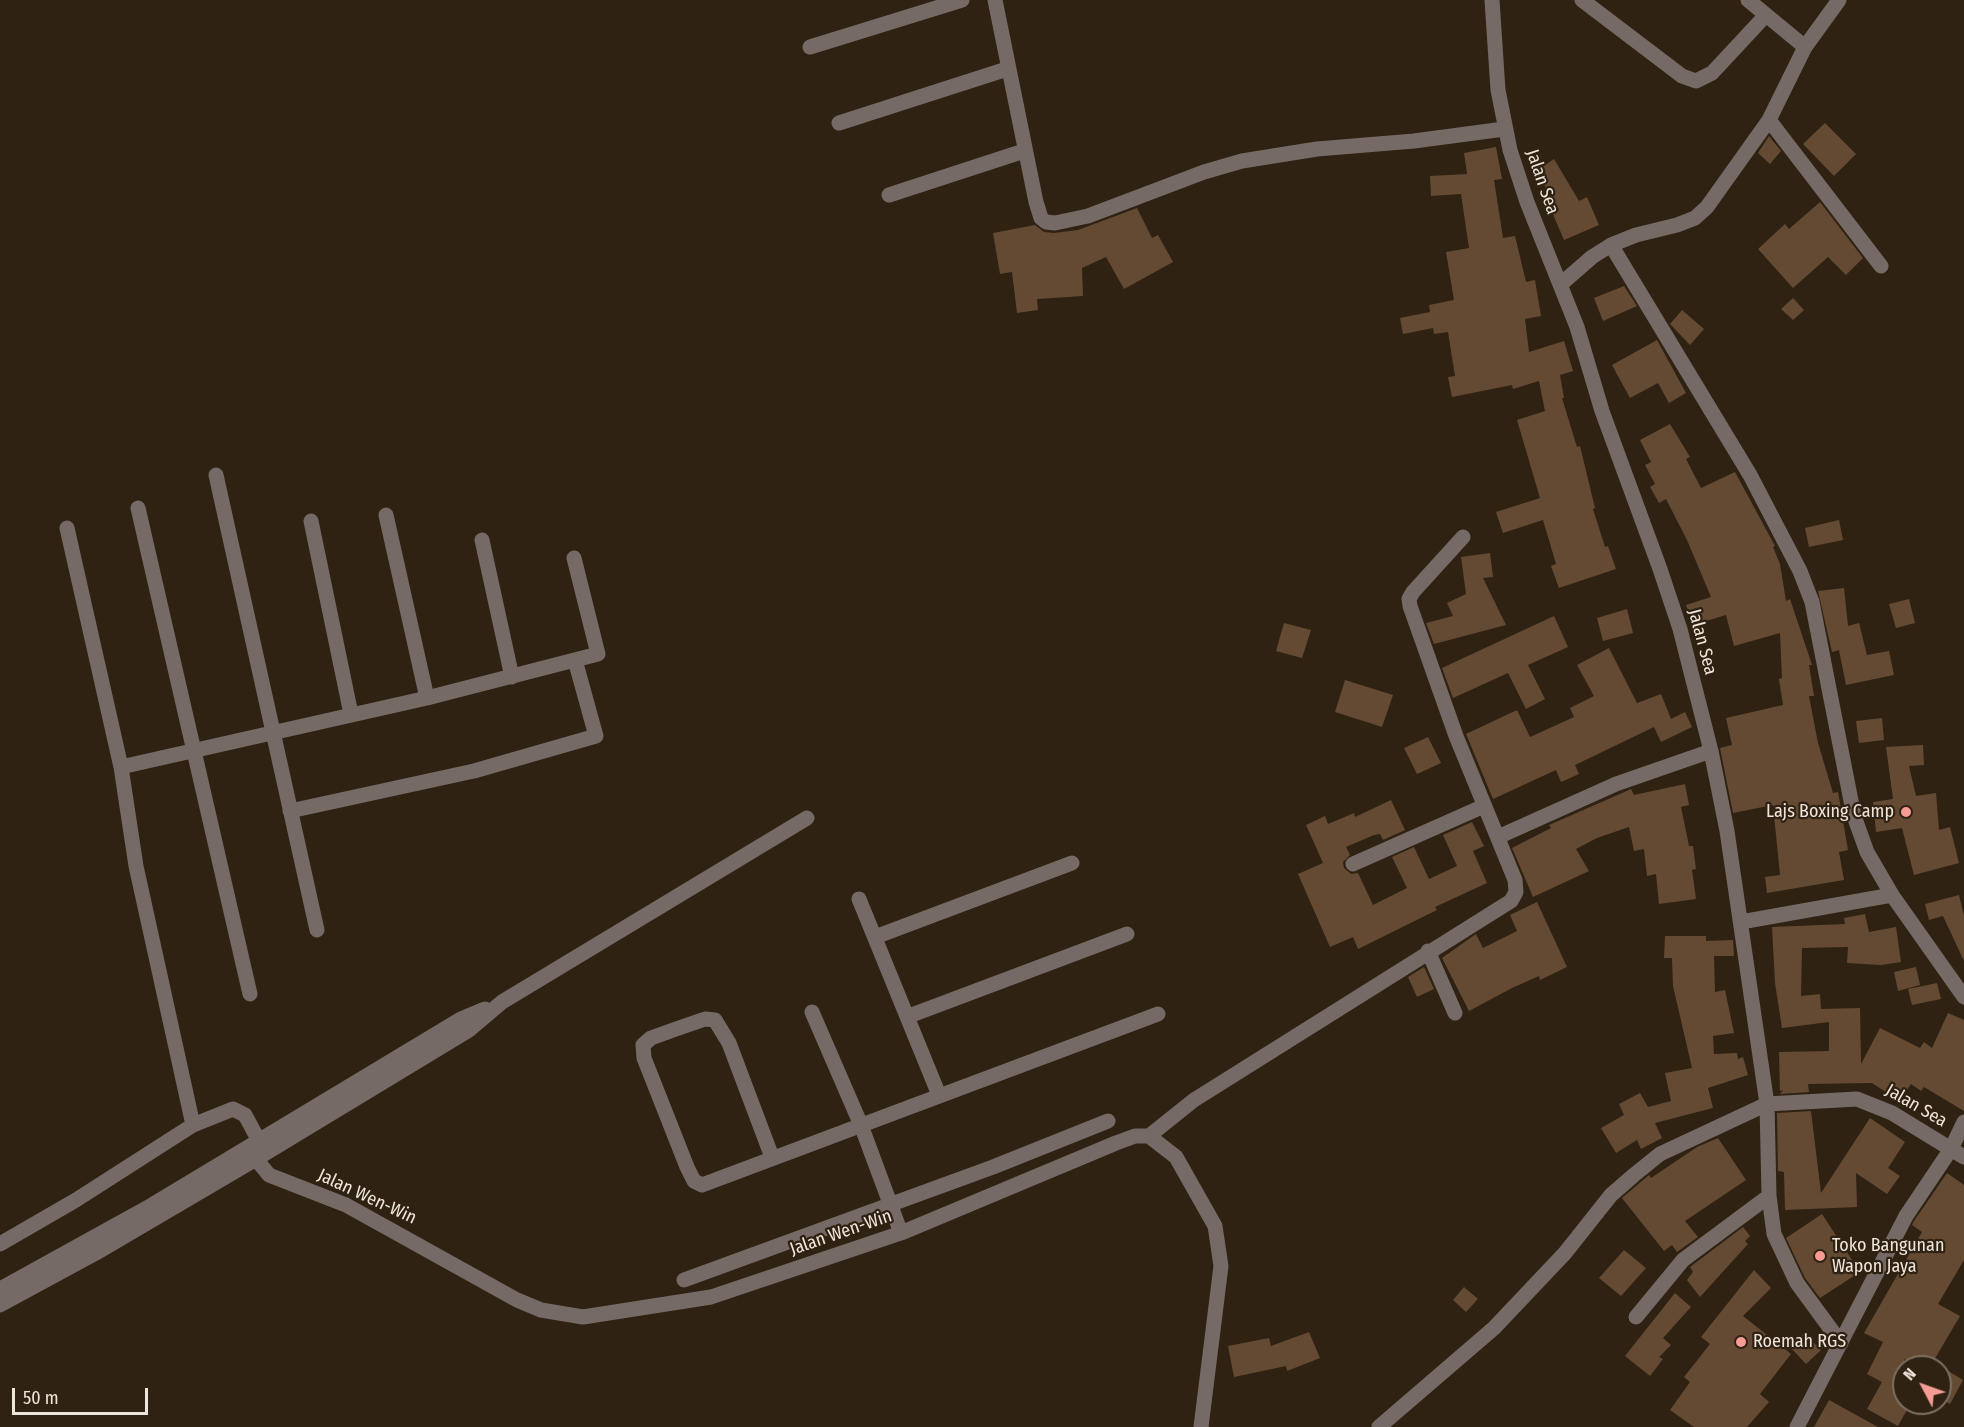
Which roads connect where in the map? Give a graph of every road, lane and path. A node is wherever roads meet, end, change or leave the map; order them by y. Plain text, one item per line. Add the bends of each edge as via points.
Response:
1 (963, 0) edge
2 (994, 0) edge
3 (1492, 0) edge
4 (1582, 0) edge
5 (1748, 0) edge
6 (1839, 0) edge
7 (1766, 15) junction
8 (810, 47) dead end
9 (1805, 47) junction
10 (1007, 69) junction
11 (1769, 120) junction
12 (839, 123) dead end
13 (1504, 129) junction
14 (1024, 151) junction
15 (889, 195) dead end
16 (1611, 244) junction
17 (1881, 266) dead end
18 (1561, 284) junction
19 (216, 475) dead end
20 (138, 508) dead end
21 (386, 515) dead end
22 (311, 521) dead end
23 (67, 528) dead end
24 (1463, 537) dead end
25 (482, 540) dead end
26 (574, 558) dead end
27 (575, 660) junction
28 (512, 677) junction
29 (427, 698) junction
30 (351, 714) junction
31 (271, 732) junction
32 (195, 750) junction
33 (1711, 752) junction
34 (121, 767) junction
35 (1484, 806) junction
36 (290, 811) junction
37 (807, 818) dead end
38 (1498, 837) junction
39 (1072, 863) dead end
40 (1353, 864) dead end
41 (1892, 895) junction
42 (859, 899) dead end
43 (1741, 922) junction
44 (317, 930) dead end
45 (1127, 934) dead end
46 (875, 937) junction
47 (1428, 951) junction
48 (250, 994) dead end
49 (1964, 997) edge
50 (502, 1002) junction
51 (812, 1012) dead end
52 (1455, 1013) dead end
53 (1158, 1014) dead end
54 (909, 1016) junction
55 (939, 1095) junction
56 (1767, 1104) junction
57 (1108, 1121) dead end
58 (1964, 1122) edge
59 (193, 1125) junction
60 (861, 1125) junction
61 (1149, 1136) junction
62 (259, 1141) junction
63 (1958, 1153) edge
64 (772, 1157) junction
65 (256, 1159) junction
66 (1769, 1196) junction
67 (890, 1204) junction
68 (901, 1233) junction
69 (0, 1244) edge
70 (684, 1280) dead end
71 (0, 1289) edge
72 (0, 1305) edge
73 (1636, 1317) dead end
74 (1841, 1343) junction
75 (1201, 1427) edge
76 (1379, 1427) edge
77 (1797, 1427) edge

1 - 8 street
2 - 10 street
3 - 13 street, Jalan Sea
4 - 7 street via 1682,76 1696,81 1712,73
5 - 7 street
6 - 9 street
7 - 9 street
9 - 11 street
10 - 12 street
10 - 14 street
11 - 16 street via 1726,184 1695,218
11 - 17 street
13 - 14 street via 1242,161 1088,216 1055,223 1041,218
13 - 18 street, Jalan Sea via 1527,202
14 - 15 street
16 - 18 street
16 - 41 street via 1750,475 1800,572 1812,602 1854,816 1867,852
18 - 33 street, Jalan Sea via 1680,629
19 - 31 street
20 - 32 street
21 - 29 street
22 - 30 street
23 - 34 street
24 - 35 street via 1413,592 1410,606
25 - 28 street
26 - 27 street via 598,654
27 - 28 street
27 - 36 street via 596,736 474,771
28 - 29 street
29 - 30 street
30 - 31 street
31 - 32 street
31 - 36 street
32 - 34 street
32 - 48 street
33 - 38 street via 1616,784
33 - 43 street, Jalan Sea
34 - 59 street via 136,866
35 - 38 street
35 - 40 street
36 - 44 street
37 - 50 street
38 - 47 street via 1515,880 1516,891 1511,901
39 - 46 street
41 - 43 street
41 - 49 street
42 - 46 street
43 - 56 street, Jalan Sea
45 - 54 street
46 - 54 street
47 - 52 street
47 - 61 street via 1194,1100
50 - 62 street via 461,1019
50 - 65 street via 469,1030
51 - 60 street
53 - 55 street
54 - 55 street
55 - 60 street
56 - 63 street, Jalan Sea via 1857,1098 1892,1113
56 - 66 street
56 - 76 street via 1660,1154 1626,1182 1494,1328
57 - 67 street
58 - 63 street
59 - 62 street via 233,1108 245,1115
59 - 69 street
60 - 64 street
60 - 67 street
61 - 68 street, Jalan Wen-Win via 1126,1140
61 - 75 street via 1176,1157 1215,1226 1221,1266
62 - 71 street
63 - 74 street via 1906,1216
64 - 64 street via 716,1181 702,1185 694,1181 644,1058 643,1045 676,1029 705,1019 715,1020 729,1043
65 - 68 street, Jalan Wen-Win via 268,1174 354,1209 516,1300 541,1310 583,1317 711,1297
65 - 72 street
66 - 73 street via 1683,1260
66 - 74 street via 1774,1234 1781,1252 1810,1304
67 - 68 street
67 - 70 street
74 - 77 street

